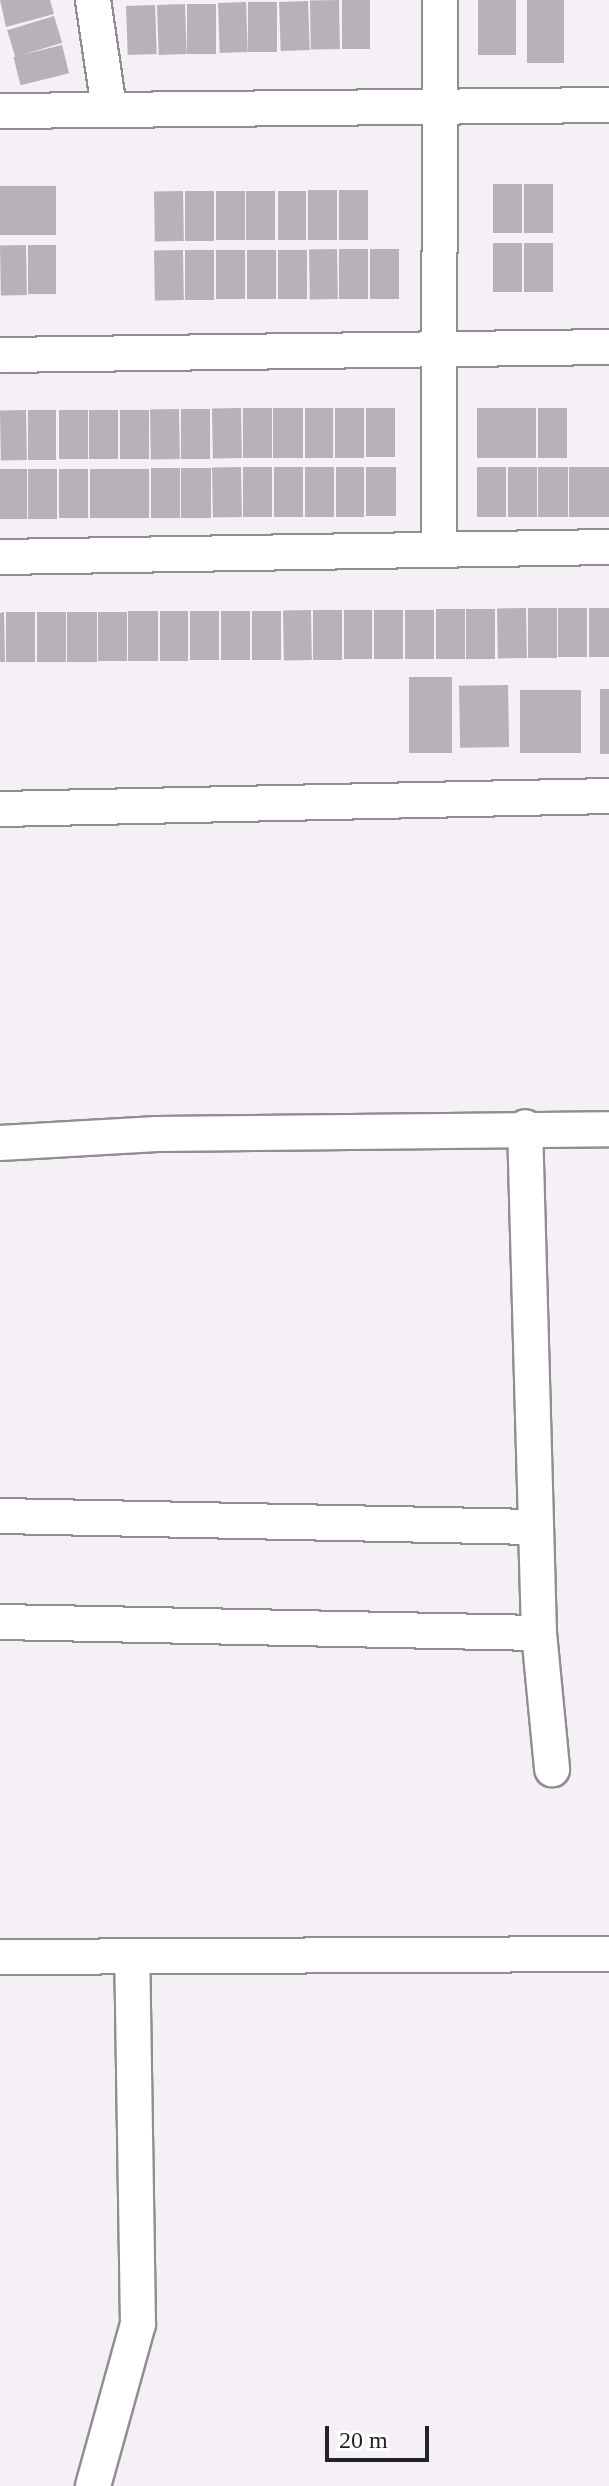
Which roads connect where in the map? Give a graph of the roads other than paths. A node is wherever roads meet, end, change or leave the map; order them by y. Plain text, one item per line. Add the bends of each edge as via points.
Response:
1 (93, 0) edge
2 (440, 0) edge
3 (440, 105) junction
4 (609, 105) edge
5 (109, 109) junction
6 (0, 111) edge
7 (609, 347) edge
8 (441, 348) junction
9 (0, 355) edge
10 (609, 547) edge
11 (439, 548) junction
12 (0, 557) edge
13 (609, 796) edge
14 (0, 809) edge
15 (525, 1127) junction
16 (609, 1129) edge
17 (0, 1143) edge
18 (0, 1516) edge
19 (533, 1527) junction
20 (0, 1622) edge
21 (539, 1633) junction
22 (552, 1769) dead end
23 (609, 1954) edge
24 (132, 1956) junction
25 (0, 1957) edge
26 (93, 2486) edge

1 - 5 street
2 - 3 street
3 - 4 street
3 - 5 street
3 - 8 street
5 - 6 street
7 - 8 street
8 - 9 street
8 - 11 street
10 - 11 street
11 - 12 street
13 - 14 street
15 - 16 street
15 - 17 street
15 - 19 street
18 - 19 street
19 - 21 street
20 - 21 street
21 - 22 street
23 - 24 street
24 - 25 street
24 - 26 street via 138,2324

